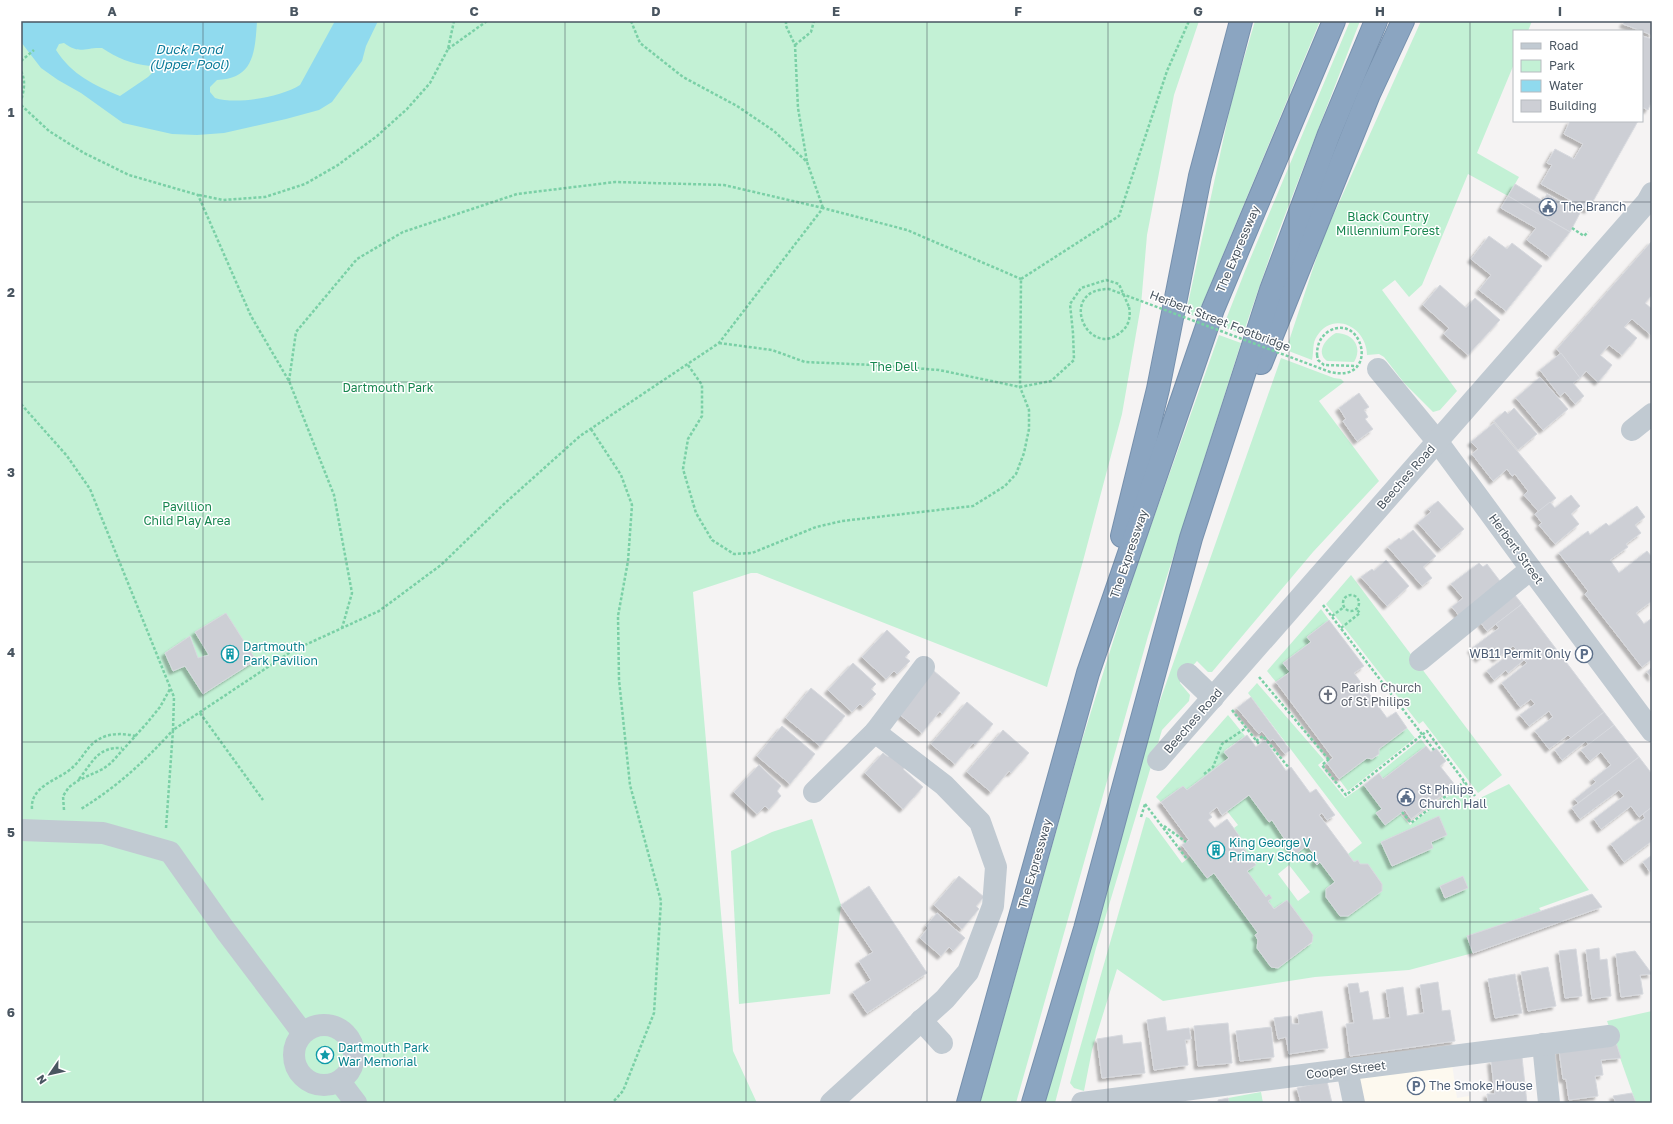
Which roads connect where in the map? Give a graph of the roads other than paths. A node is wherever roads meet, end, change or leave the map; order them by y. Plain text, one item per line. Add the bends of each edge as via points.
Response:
1 (1241, 21) edge
2 (1334, 21) edge
3 (1376, 21) edge
4 (1403, 21) edge
5 (1652, 193) edge
6 (1378, 369) road end
7 (1652, 414) edge
8 (1632, 430) dead end
9 (1437, 442) junction
10 (1191, 538) junction
11 (1531, 569) junction
12 (1420, 660) dead end
13 (924, 667) dead end
14 (1088, 673) junction
15 (1188, 674) dead end
16 (1221, 703) junction
17 (1652, 730) edge
18 (875, 732) junction
19 (1158, 760) dead end
20 (814, 792) dead end
21 (21, 830) edge
22 (921, 1020) junction
23 (302, 1032) junction
24 (1608, 1036) dead end
25 (942, 1043) dead end
26 (1543, 1044) junction
27 (1347, 1069) junction
28 (340, 1082) junction
29 (1083, 1102) edge
30 (356, 1103) edge
31 (831, 1103) edge
32 (968, 1103) edge
33 (1033, 1103) edge
34 (1354, 1103) edge
35 (1549, 1103) edge

1 - 14 highway via 1200,176 1158,389
2 - 14 highway, The Expressway via 1213,309
3 - 10 highway via 1329,134 1270,290
4 - 10 highway via 1369,94
5 - 9 street, Beeches Road via 1647,202
6 - 9 street, Herbert Street
7 - 8 street
9 - 11 street, Herbert Street
9 - 16 street, Beeches Road
10 - 33 highway via 1087,921
11 - 12 street
11 - 17 street, Herbert Street
13 - 18 street
14 - 32 highway, The Expressway
15 - 16 street
16 - 19 street, Beeches Road
18 - 20 street
18 - 22 street via 944,785 980,822 996,867 993,906 968,972 945,999
21 - 23 street via 103,833 170,852
22 - 25 street
22 - 31 street
23 - 28 street via 294,1048 295,1065 306,1080 323,1086
23 - 28 street via 321,1023 341,1029 346,1034 354,1045 354,1066
24 - 26 street, Cooper Street
26 - 27 street, Cooper Street
26 - 35 street
27 - 29 street, Cooper Street
27 - 34 street
28 - 30 street

